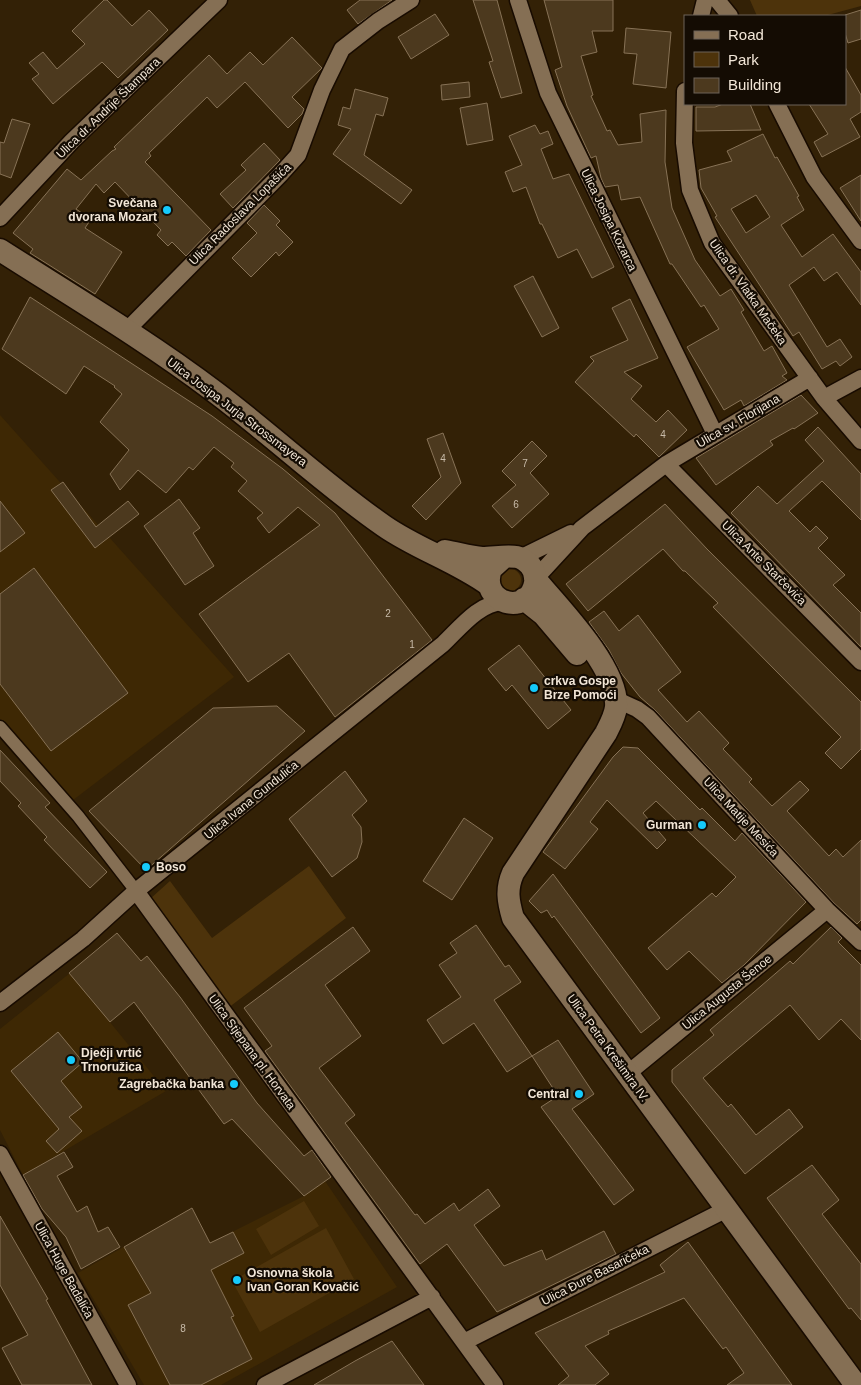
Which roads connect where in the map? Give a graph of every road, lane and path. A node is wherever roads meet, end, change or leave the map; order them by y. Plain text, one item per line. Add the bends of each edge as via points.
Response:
1 (219, 0) edge
2 (411, 0) edge
3 (518, 0) edge
4 (705, 0) edge
5 (718, 0) edge
6 (701, 15) edge
7 (729, 15) edge
8 (685, 105) edge
9 (778, 105) edge
10 (0, 218) edge
11 (861, 241) edge
12 (0, 250) edge
13 (126, 331) junction
14 (810, 378) junction
15 (861, 378) edge
16 (824, 398) junction
17 (715, 434) junction
18 (861, 440) edge
19 (666, 464) junction
20 (582, 528) junction
21 (419, 547) junction
22 (512, 558) junction
23 (535, 579) junction
24 (506, 595) junction
25 (861, 662) edge
26 (614, 696) junction
27 (0, 727) edge
28 (136, 891) junction
29 (827, 910) junction
30 (860, 938) edge
31 (0, 1003) edge
32 (627, 1074) junction
33 (0, 1154) edge
34 (726, 1209) junction
35 (432, 1297) junction
36 (464, 1342) junction
37 (128, 1385) edge
38 (265, 1385) edge
39 (495, 1385) edge
40 (856, 1385) edge

1 - 10 street, Ulica dr. Andrije Štampara via 72,141
2 - 13 street, Ulica Radoslava Lopašića via 342,49 322,90 298,154
3 - 17 street, Ulica Josipa Kozarca via 548,93
4 - 6 street
5 - 7 street
8 - 14 street, Ulica dr. Vlatka Mačeka via 684,143 690,190 712,243
9 - 11 street via 814,177
12 - 13 main road, Ulica Josipa Jurja Strossmayera
13 - 21 main road, Ulica Josipa Jurja Strossmayera via 213,390 383,525
14 - 16 street, Ulica dr. Vlatka Mačeka
14 - 17 street, Ulica sv. Florijana
15 - 16 street
16 - 18 street, Ulica dr. Vlatka Mačeka
17 - 19 street, Ulica sv. Florijana
19 - 20 street, Ulica sv. Florijana
19 - 25 street, Ulica Ante Starčevića
20 - 22 street
20 - 23 street
21 - 22 main road via 480,558
21 - 24 main road, Ulica Matije Mesića via 460,566
22 - 23 main road via 531,566
22 - 24 main road via 491,569
23 - 24 main road via 530,594
23 - 26 main road via 598,658
24 - 26 main road, Ulica Matije Mesića via 543,614
24 - 28 street, Ulica Ivana Gundulića via 478,612 443,644
26 - 29 street, Ulica Matije Mesića via 648,717
26 - 32 main road, Ulica Petra Krešimira IV. via 614,714 606,733 520,860 507,895 513,918
27 - 28 street, Ulica Stjepana pl. Horvata via 78,816
28 - 31 street, Ulica Ivana Gundulića via 83,938
28 - 35 street, Ulica Stjepana pl. Horvata
29 - 30 street, Ulica Matije Mesića
29 - 32 street, Ulica Augusta Šenoe
32 - 34 main road, Ulica Petra Krešimira IV.
33 - 37 street, Ulica Huge Badalića
34 - 36 street, Ulica Đure Basaričeka
34 - 40 main road, Ulica Petra Krešimira IV.
35 - 36 street, Ulica Stjepana pl. Horvata
35 - 38 street
36 - 39 street, Ulica Stjepana pl. Horvata

